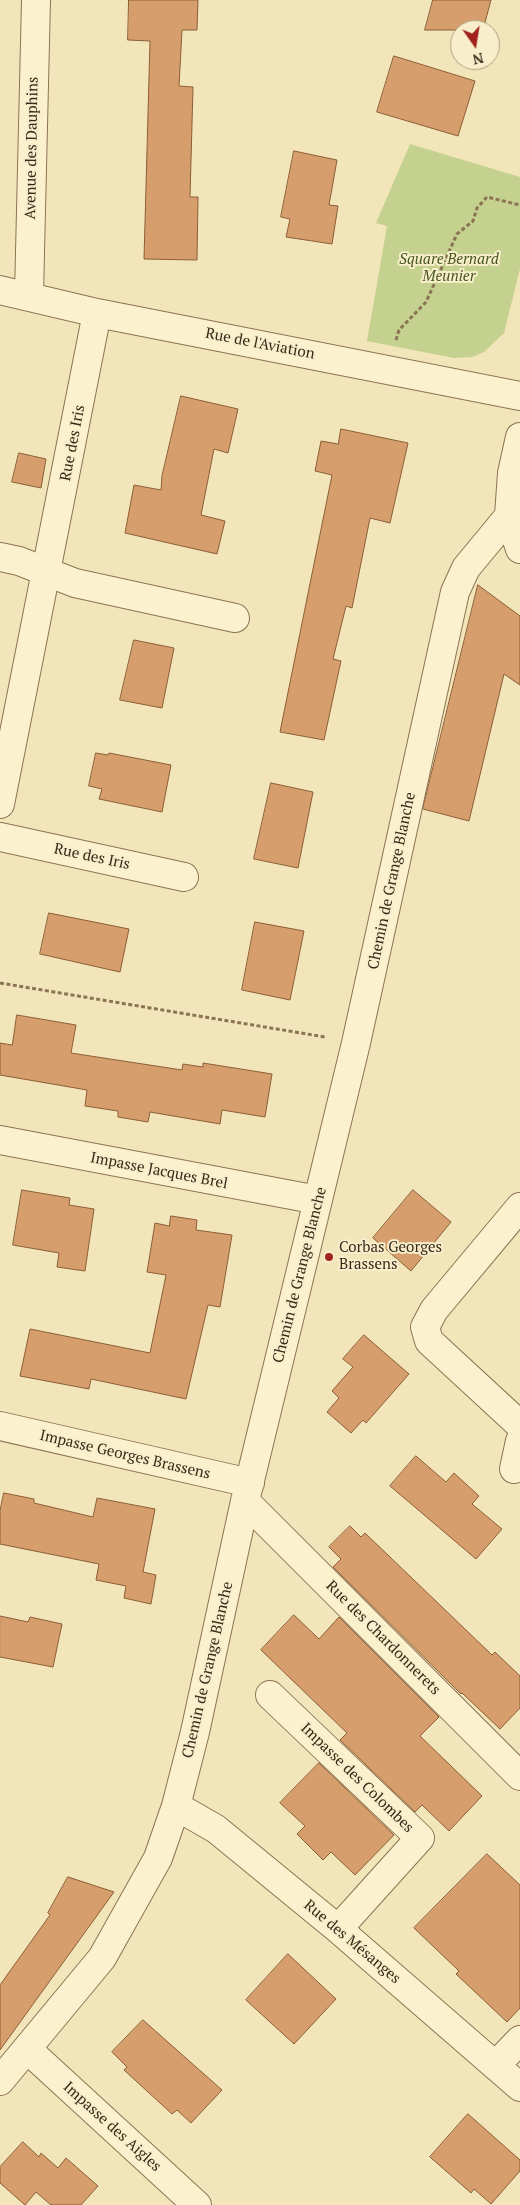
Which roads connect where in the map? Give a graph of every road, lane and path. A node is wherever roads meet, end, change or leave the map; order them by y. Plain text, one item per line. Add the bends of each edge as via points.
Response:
1 (36, 0) edge
2 (520, 205) edge
3 (0, 290) edge
4 (29, 295) junction
5 (98, 313) junction
6 (394, 346) dead end
7 (520, 396) edge
8 (520, 437) edge
9 (509, 516) junction
10 (520, 549) edge
11 (0, 557) edge
12 (47, 573) junction
13 (235, 618) dead end
14 (0, 804) edge
15 (0, 837) edge
16 (184, 877) dead end
17 (0, 983) edge
18 (356, 1043) junction
19 (0, 1140) edge
20 (318, 1200) junction
21 (520, 1207) edge
22 (520, 1425) edge
23 (0, 1426) edge
24 (520, 1441) edge
25 (514, 1469) dead end
26 (247, 1492) junction
27 (270, 1695) dead end
28 (520, 1776) edge
29 (176, 1806) junction
30 (338, 1929) junction
31 (520, 2040) edge
32 (27, 2049) junction
33 (496, 2065) junction
34 (0, 2081) edge
35 (520, 2087) edge
36 (197, 2205) edge

1 - 4 street, Avenue des Dauphins
2 - 6 path via 488,198 478,208 473,221 457,234 426,302 399,330
3 - 4 street, Rue de l'Aviation
4 - 5 street, Rue de l'Aviation
5 - 7 street, Rue de l'Aviation
5 - 12 street, Rue des Iris
8 - 9 street via 512,473
9 - 10 street
9 - 18 street, Chemin de Grange Blanche via 466,568 455,592
11 - 12 street
12 - 13 street via 75,583
12 - 14 street, Rue des Iris
15 - 16 street, Rue des Iris
17 - 18 path
18 - 20 street, Chemin de Grange Blanche
19 - 20 street, Impasse Jacques Brel
20 - 26 street, Chemin de Grange Blanche
21 - 22 street via 434,1310 425,1327 429,1341
23 - 26 street, Impasse Georges Brassens
24 - 25 street
26 - 28 street, Rue des Chardonnerets
26 - 29 street, Chemin de Grange Blanche
27 - 30 street, Impasse des Colombes via 420,1838
29 - 30 street, Rue des Mésanges via 216,1829
29 - 32 street, Chemin de Grange Blanche via 158,1858 102,1958
30 - 33 street, Rue des Mésanges
31 - 33 street
32 - 34 street, Chemin de Grange Blanche
32 - 36 street, Impasse des Aigles
33 - 35 street, Rue des Mésanges

